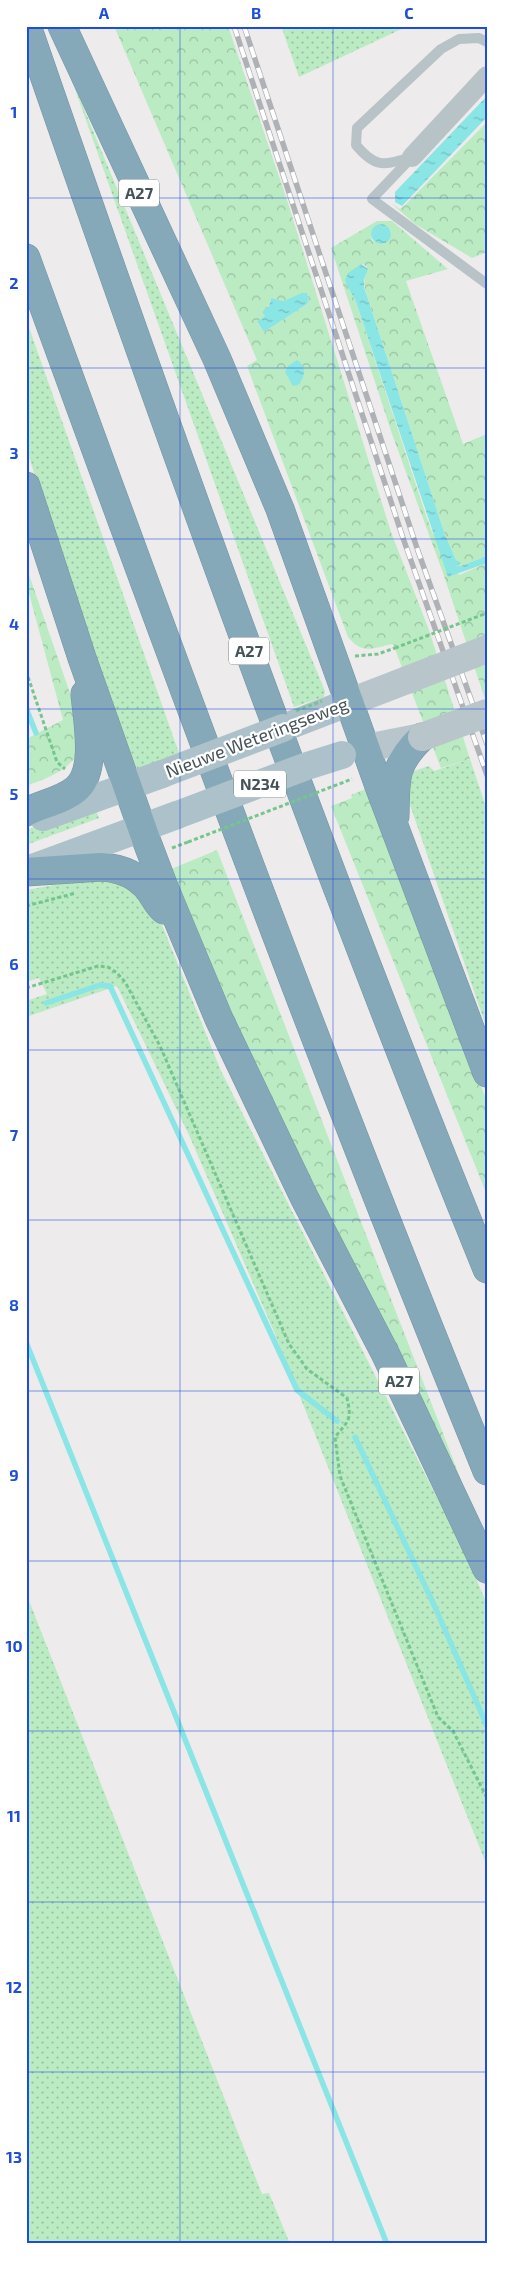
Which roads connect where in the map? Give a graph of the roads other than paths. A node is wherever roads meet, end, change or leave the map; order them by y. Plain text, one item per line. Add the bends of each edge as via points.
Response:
1 (27, 26) edge
2 (62, 26) edge
3 (487, 42) edge
4 (487, 76) edge
5 (412, 157) junction
6 (26, 258) edge
7 (487, 284) edge
8 (26, 486) edge
9 (487, 649) edge
10 (82, 658) junction
11 (338, 706) junction
12 (487, 713) edge
13 (422, 737) junction
14 (354, 760) junction
15 (129, 787) junction
16 (26, 812) edge
17 (26, 822) edge
18 (394, 825) junction
19 (143, 828) junction
20 (26, 871) edge
21 (180, 925) junction
22 (487, 1073) edge
23 (487, 1269) edge
24 (487, 1471) edge
25 (487, 1569) edge

1 - 23 highway, A27 via 261,684
2 - 11 highway, A27 via 221,368 280,509
3 - 5 lane via 479,38 459,39 441,49 356,128 356,145 368,160 387,164
4 - 5 street
5 - 7 lane via 372,199
6 - 24 highway, A27 via 207,754 401,1262
8 - 10 highway, A27
9 - 11 main road, Nieuwe Weteringseweg / N234, bridge
10 - 15 highway, A27
10 - 16 highway, A27 via 89,762 84,778 76,789
11 - 14 highway, A27
11 - 15 main road, Nieuwe Weteringseweg / N234, bridge
12 - 13 main road, N234, bridge
13 - 14 main road, N234
13 - 18 highway, A27 via 407,752 397,773
14 - 18 highway, A27
14 - 19 main road, N234, bridge via 307,766
15 - 17 main road, Nieuwe Weteringseweg / N234
15 - 19 highway, A27
18 - 22 highway, A27
19 - 20 main road, N234
19 - 21 highway, A27
20 - 21 highway, A27 via 102,867 121,870 141,881 156,903
21 - 25 highway, A27 via 246,1079 385,1353

